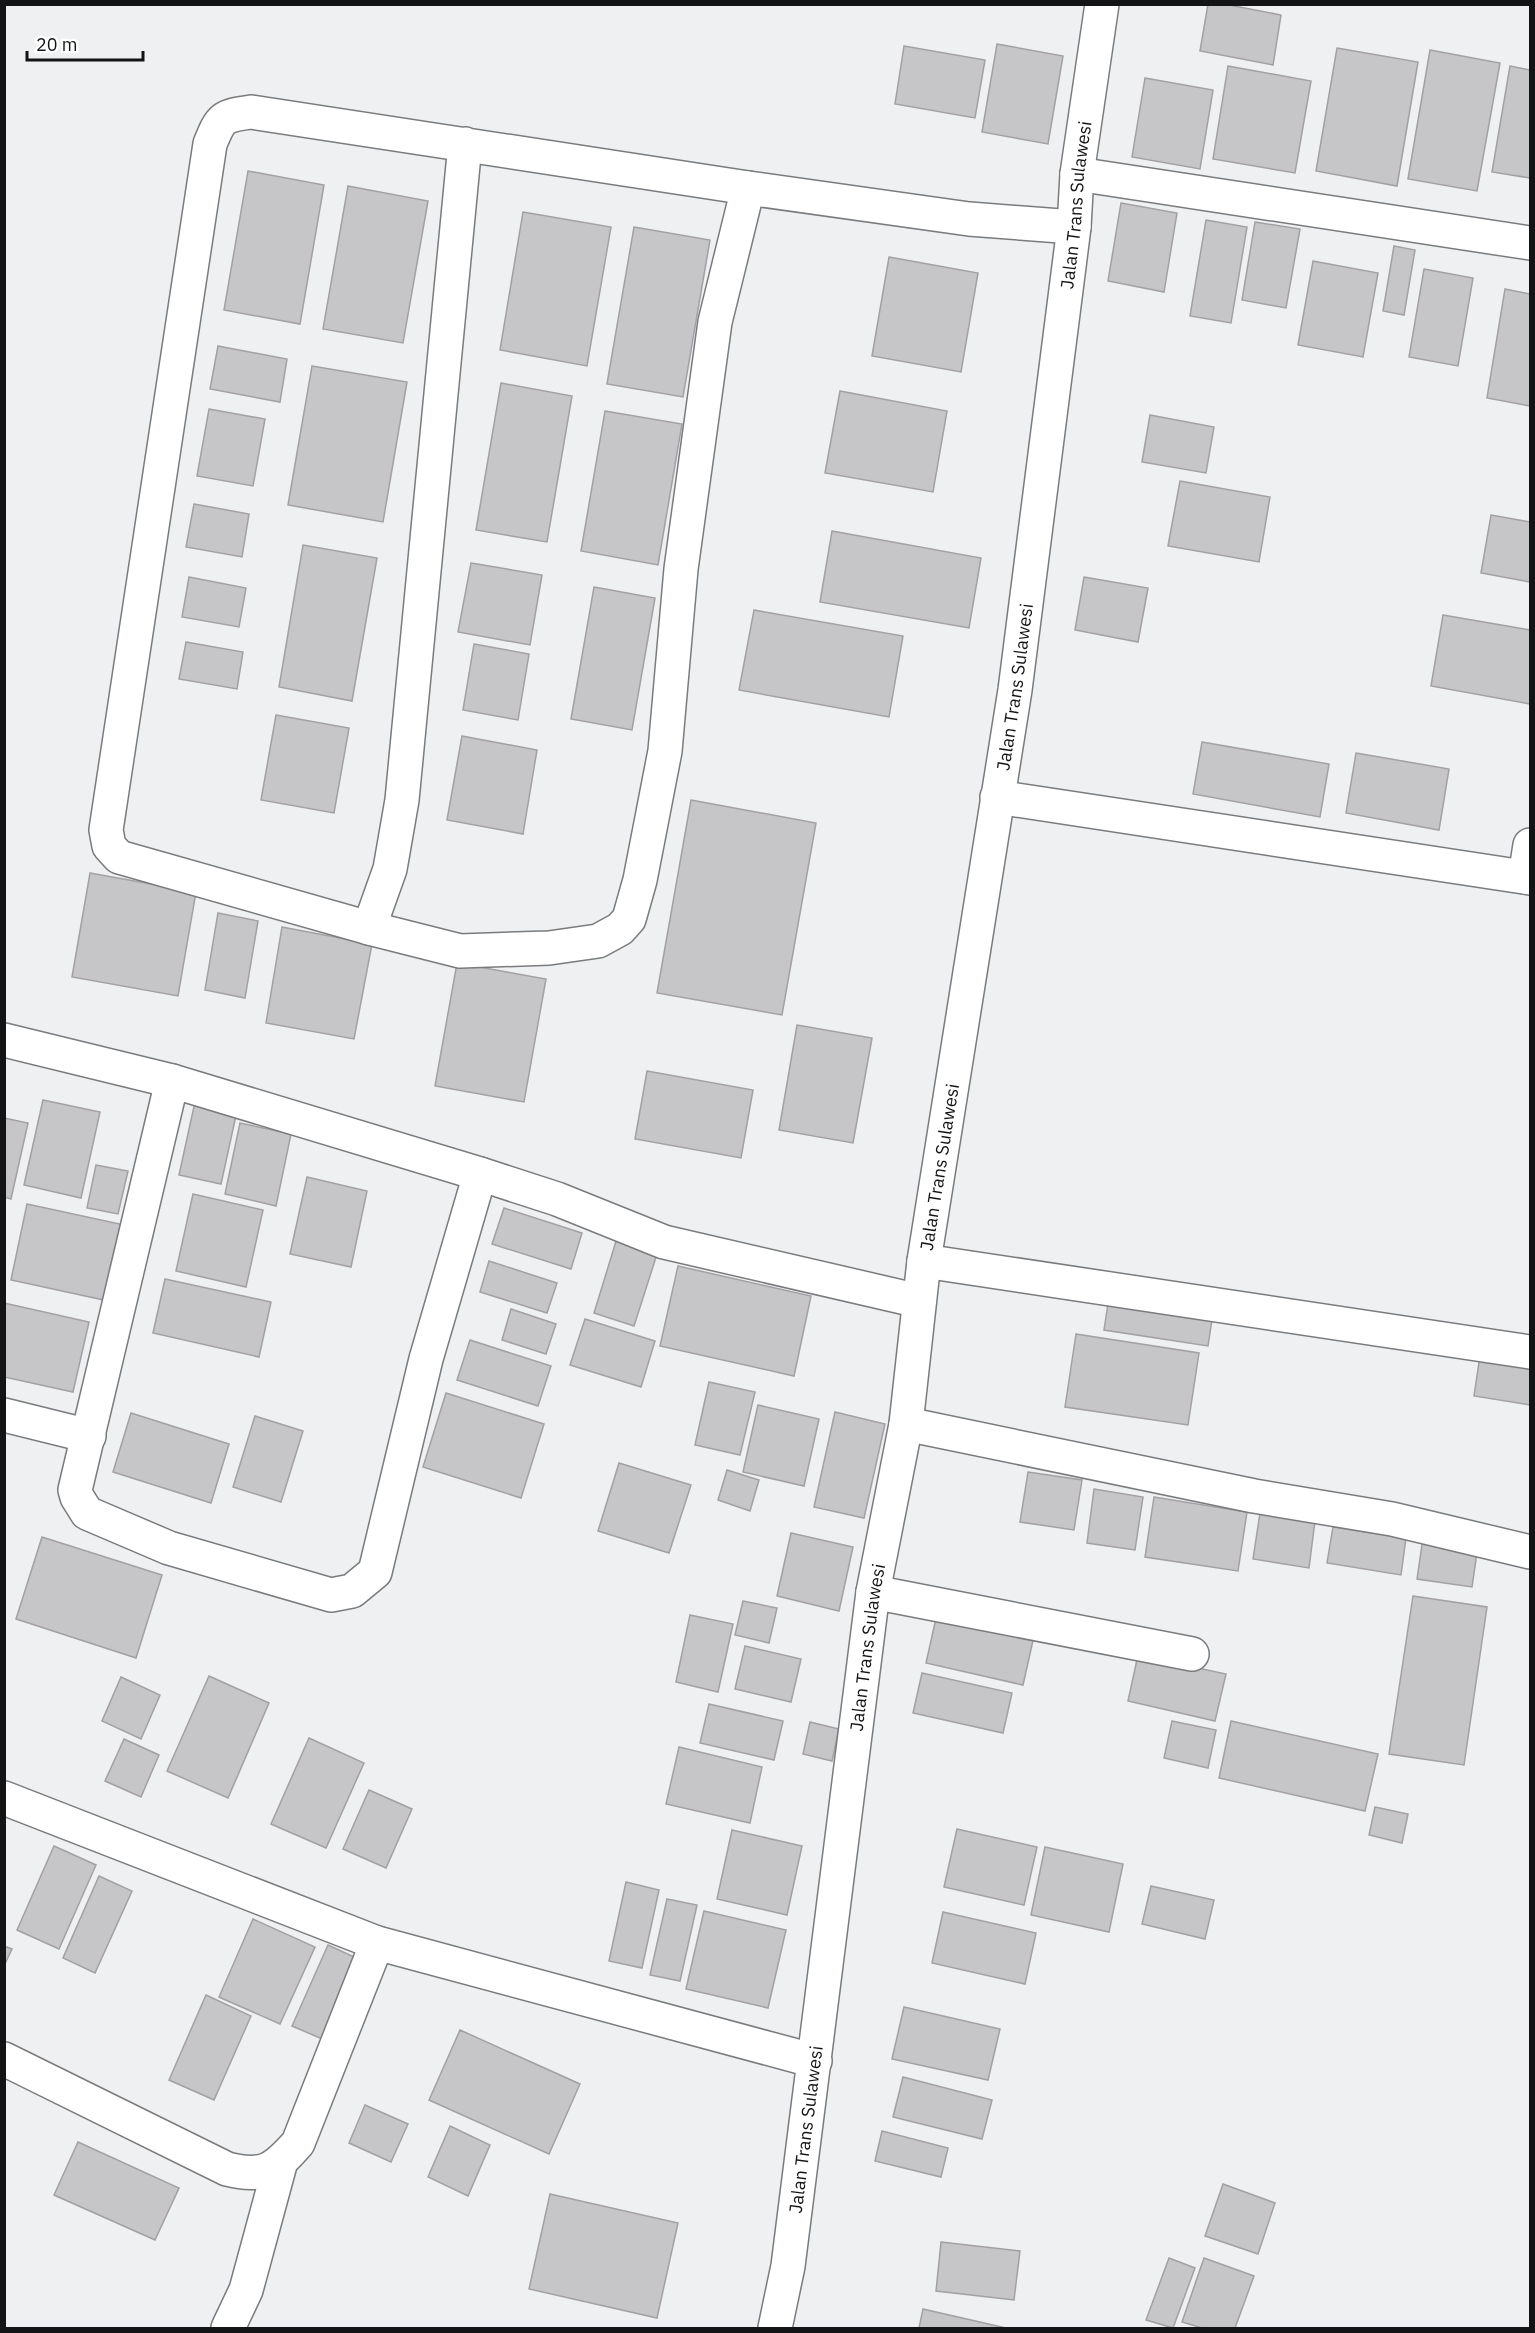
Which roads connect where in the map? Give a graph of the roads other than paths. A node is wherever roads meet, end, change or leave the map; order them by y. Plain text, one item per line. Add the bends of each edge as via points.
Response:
1 (1102, 4) edge
2 (465, 144) junction
3 (1077, 174) junction
4 (748, 188) junction
5 (1074, 227) junction
6 (1530, 243) edge
7 (997, 797) junction
8 (1530, 845) edge
9 (1528, 878) edge
10 (369, 928) junction
11 (4, 1040) edge
12 (172, 1081) junction
13 (480, 1174) junction
14 (924, 1261) junction
15 (919, 1301) junction
16 (1530, 1352) edge
17 (4, 1415) edge
18 (906, 1425) junction
19 (89, 1436) junction
20 (1530, 1552) edge
21 (873, 1592) junction
22 (1192, 1654) dead end
23 (4, 1798) edge
24 (377, 1943) junction
25 (4, 2059) edge
26 (815, 2061) junction
27 (281, 2162) junction
28 (228, 2328) edge
29 (775, 2328) edge

1 - 3 main road, Jalan Trans Sulawesi
2 - 4 main road
2 - 10 main road via 402,800 390,869
2 - 10 main road via 251,112 234,114 219,122 210,144 106,830 109,846 119,858
3 - 5 main road, Jalan Trans Sulawesi
3 - 6 main road
4 - 5 main road via 969,219
4 - 10 main road via 715,322 681,569 665,751 629,919 598,941 549,948 460,951
5 - 7 main road, Jalan Trans Sulawesi via 1015,690
7 - 9 main road
7 - 14 main road, Jalan Trans Sulawesi
8 - 9 main road
11 - 12 main road
12 - 13 main road
12 - 19 main road
13 - 15 main road via 557,1199 664,1242
13 - 19 main road via 426,1359 375,1572 352,1591 331,1595 312,1591 169,1548 87,1513 75,1490
14 - 15 main road, Jalan Trans Sulawesi
14 - 16 main road
15 - 18 main road, Jalan Trans Sulawesi
17 - 19 main road
18 - 20 main road via 1254,1496 1392,1519
18 - 21 main road, Jalan Trans Sulawesi
21 - 22 main road
21 - 26 main road, Jalan Trans Sulawesi
23 - 24 main road
24 - 26 main road
24 - 27 main road via 298,2143
25 - 27 main road via 227,2169 246,2174 264,2172
26 - 29 main road, Jalan Trans Sulawesi via 788,2266
27 - 28 main road via 246,2290

